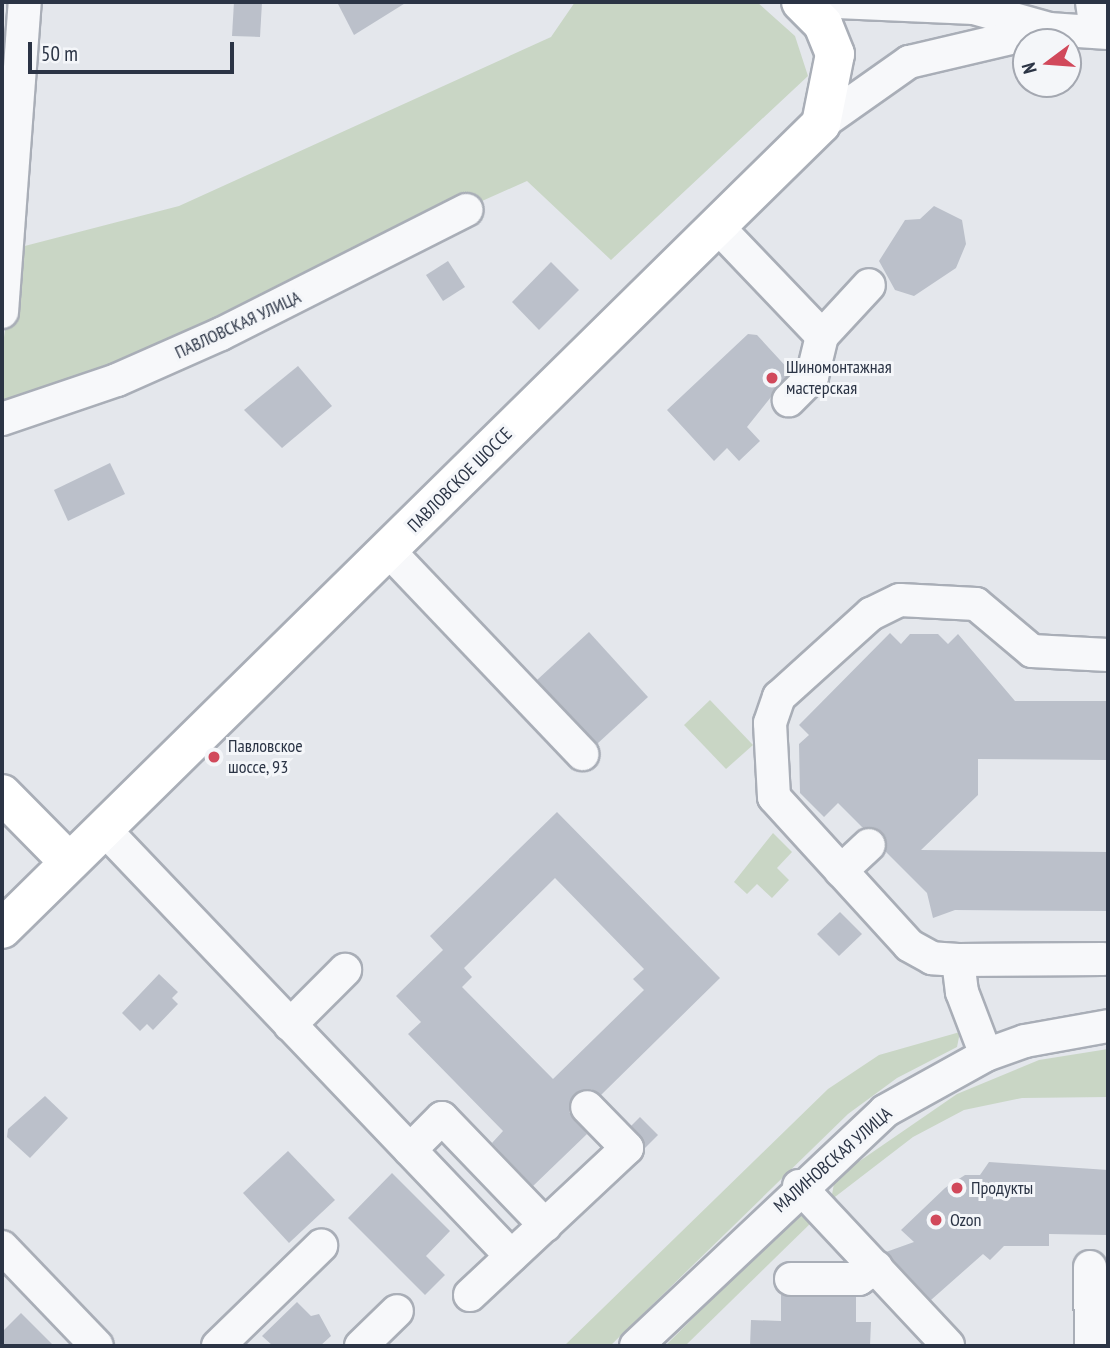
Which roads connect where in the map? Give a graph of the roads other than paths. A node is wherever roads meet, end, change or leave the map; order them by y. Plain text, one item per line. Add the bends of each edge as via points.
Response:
1 (25, 2) edge
2 (801, 2) edge
3 (837, 2) edge
4 (1099, 22) edge
5 (1042, 28) edge
6 (1062, 28) edge
7 (1012, 38) edge
8 (821, 124) junction
9 (466, 210) dead end
10 (717, 226) junction
11 (869, 285) dead end
12 (2, 312) edge
13 (822, 336) junction
14 (789, 400) dead end
15 (2, 419) edge
16 (388, 550) junction
17 (1108, 655) edge
18 (582, 754) dead end
19 (2, 794) edge
20 (104, 829) junction
21 (869, 845) dead end
22 (69, 862) junction
23 (841, 871) junction
24 (2, 929) edge
25 (1103, 959) dead end
26 (958, 960) junction
27 (345, 970) dead end
28 (290, 1025) junction
29 (1108, 1026) edge
30 (986, 1055) junction
31 (587, 1107) dead end
32 (410, 1150) junction
33 (799, 1186) junction
34 (545, 1225) junction
35 (321, 1245) dead end
36 (2, 1247) edge
37 (511, 1256) junction
38 (876, 1267) junction
39 (1090, 1267) dead end
40 (790, 1279) dead end
41 (470, 1295) dead end
42 (397, 1311) dead end
43 (97, 1346) edge
44 (218, 1346) edge
45 (362, 1346) edge
46 (636, 1346) edge
47 (948, 1346) edge
48 (1091, 1346) edge

1 - 12 street
2 - 8 main road via 823,24 835,54
3 - 5 street via 974,8
4 - 6 street
7 - 8 street via 909,62
8 - 10 main road, ПАВЛОВСКОЕ ШОССЕ
9 - 15 street, ПАВЛОВСКАЯ УЛИЦА via 220,334 117,380
10 - 13 street
10 - 16 main road, ПАВЛОВСКОЕ ШОССЕ
11 - 13 street
13 - 14 street via 812,377
16 - 18 street
16 - 20 main road, ПАВЛОВСКОЕ ШОССЕ
17 - 23 street via 1032,651 976,604 958,600 900,600 871,614 779,697 770,723 774,797
19 - 22 main road
20 - 22 main road, ПАВЛОВСКОЕ ШОССЕ
20 - 28 street
21 - 23 street
22 - 24 main road, ПАВЛОВСКОЕ ШОССЕ
23 - 26 street via 909,944 932,957
25 - 26 street
26 - 30 street via 962,992
27 - 28 street
28 - 32 street
29 - 30 street, МАЛИНОВСКАЯ УЛИЦА via 1025,1041
30 - 33 street, МАЛИНОВСКАЯ УЛИЦА via 884,1111
31 - 34 street via 626,1148
32 - 34 street via 442,1118
32 - 37 street
33 - 38 street
33 - 46 street, МАЛИНОВСКАЯ УЛИЦА
34 - 37 street
35 - 44 street
36 - 43 street
37 - 41 street
38 - 40 street via 859,1279
38 - 47 street
39 - 48 street
42 - 45 street

